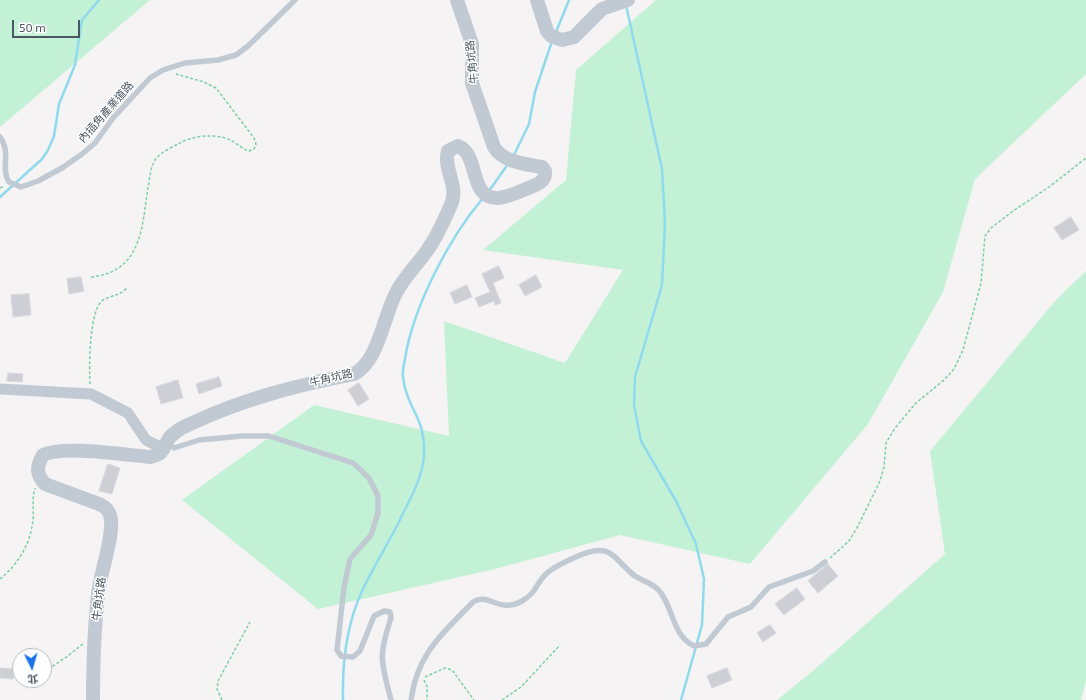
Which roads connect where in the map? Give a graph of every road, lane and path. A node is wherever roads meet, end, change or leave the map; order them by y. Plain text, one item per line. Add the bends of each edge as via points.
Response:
1 (295, 0) edge
2 (457, 0) edge
3 (628, 0) edge
4 (539, 3) edge
5 (162, 70) junction
6 (0, 137) edge
7 (1086, 158) edge
8 (91, 277) dead end
9 (127, 288) dead end
10 (0, 389) edge
11 (91, 394) junction
12 (166, 446) junction
13 (38, 477) junction
14 (825, 562) joint
15 (0, 579) edge
16 (250, 622) dead end
17 (95, 633) junction
18 (560, 645) dead end
19 (52, 667) edge
20 (93, 700) edge
21 (222, 700) edge
22 (391, 700) edge
23 (411, 700) edge
24 (427, 700) edge
25 (474, 700) edge
26 (502, 700) edge

1 - 5 lane, 內插角產業道路 via 236,55 218,60 185,63
2 - 12 street, 牛角坑路 via 472,44 472,83 494,147 504,157 542,167 546,176 543,181 507,196 490,196 478,186 468,153 458,146 452,148 446,157 453,184 452,201 431,244 396,294 374,352 362,370 292,387 223,408 182,428
3 - 4 street via 602,9 580,32 568,39 551,36 547,31
5 - 6 lane, 內插角產業道路 via 128,100 90,147 62,168 29,185 13,185 6,177 7,152
5 - 8 path via 216,88 256,144 254,149 248,151 226,138 200,137 184,140 160,155 151,169 141,233 136,248 128,260 114,272
7 - 14 path via 1050,187 1013,211 985,236 981,284 963,350 954,368 944,380 916,403 895,428 886,443 880,481 858,526 849,541
9 - 11 path via 120,294 103,300 97,306 93,320 91,349
10 - 11 street
11 - 12 street via 128,413 146,440
12 - 13 street, 牛角坑路 via 156,456 150,457 71,451 49,452 42,455 38,462
12 - 22 lane via 174,448 199,440 270,436 338,457 361,469 375,489 379,504 371,535 350,559 337,650 341,656 353,657 360,651 374,616 384,611 390,612 392,618 381,654
13 - 15 path via 32,496 32,526 25,547 10,570
13 - 17 street, 牛角坑路 via 44,484 106,507 110,513 111,522 98,594
14 - 23 lane via 808,573 769,587 751,608 728,617 706,644 694,646 682,637 656,587 634,575 608,552 600,550 585,554 548,573 532,594 515,604 507,606 481,599 473,602 429,650 415,676
16 - 21 path via 218,681 217,689
17 - 19 path
17 - 20 street, 牛角坑路
18 - 26 path via 521,687
24 - 25 path via 427,686 421,678 445,668 455,673

